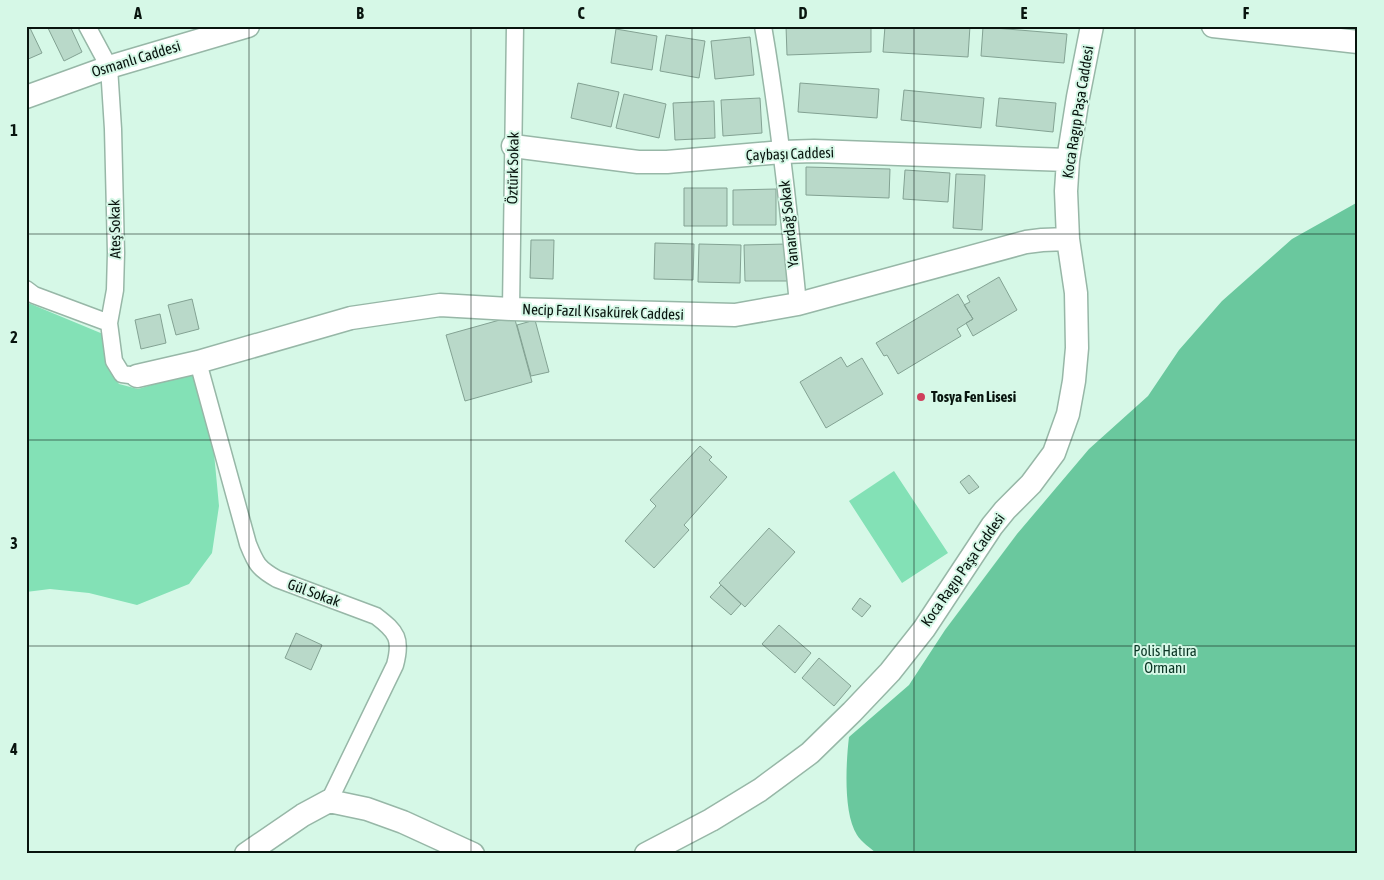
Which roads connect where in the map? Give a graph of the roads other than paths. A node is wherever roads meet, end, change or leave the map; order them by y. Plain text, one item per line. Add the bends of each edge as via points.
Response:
1 (86, 26) edge
2 (248, 26) edge
3 (515, 26) edge
4 (763, 26) edge
5 (1092, 26) edge
6 (1213, 26) edge
7 (1358, 42) edge
8 (108, 67) junction
9 (26, 97) edge
10 (513, 146) junction
11 (782, 152) junction
12 (1068, 160) junction
13 (1068, 239) junction
14 (26, 288) edge
15 (798, 304) junction
16 (511, 309) junction
17 (109, 323) junction
18 (198, 362) junction
19 (137, 376) joint
20 (329, 801) junction
21 (246, 854) edge
22 (473, 854) edge
23 (646, 854) edge

1 - 8 street
2 - 8 street, Osmanlı Caddesi
3 - 10 street, Öztürk Sokak
4 - 11 street, Yanardağ Sokak
5 - 12 street, Koca Ragıp Paşa Caddesi
6 - 7 street
8 - 9 street, Osmanlı Caddesi
8 - 17 street, Ateş Sokak via 116,253 115,290
10 - 11 street, Çaybaşı Caddesi via 638,162
10 - 16 street, Öztürk Sokak
11 - 12 street, Çaybaşı Caddesi
11 - 15 street, Yanardağ Sokak
12 - 13 street, Koca Ragıp Paşa Caddesi
13 - 15 street, Necip Fazıl Kısakürek Caddesi via 1026,242
13 - 23 street, Koca Ragıp Paşa Caddesi via 1076,293 1077,348 1068,414 1054,453 1031,484 992,526 924,629 852,712 810,753 760,790
14 - 17 street via 34,295
15 - 16 street, Necip Fazıl Kısakürek Caddesi via 735,315
16 - 18 street, Necip Fazıl Kısakürek Caddesi via 440,305 351,318
17 - 19 street, Ateş Sokak via 114,361 122,374
18 - 19 street, Necip Fazıl Kısakürek Caddesi
18 - 20 street, Gül Sokak via 254,560 262,570 277,579 376,616 397,637 399,649 395,665
20 - 21 street
20 - 22 street via 367,809 403,822

